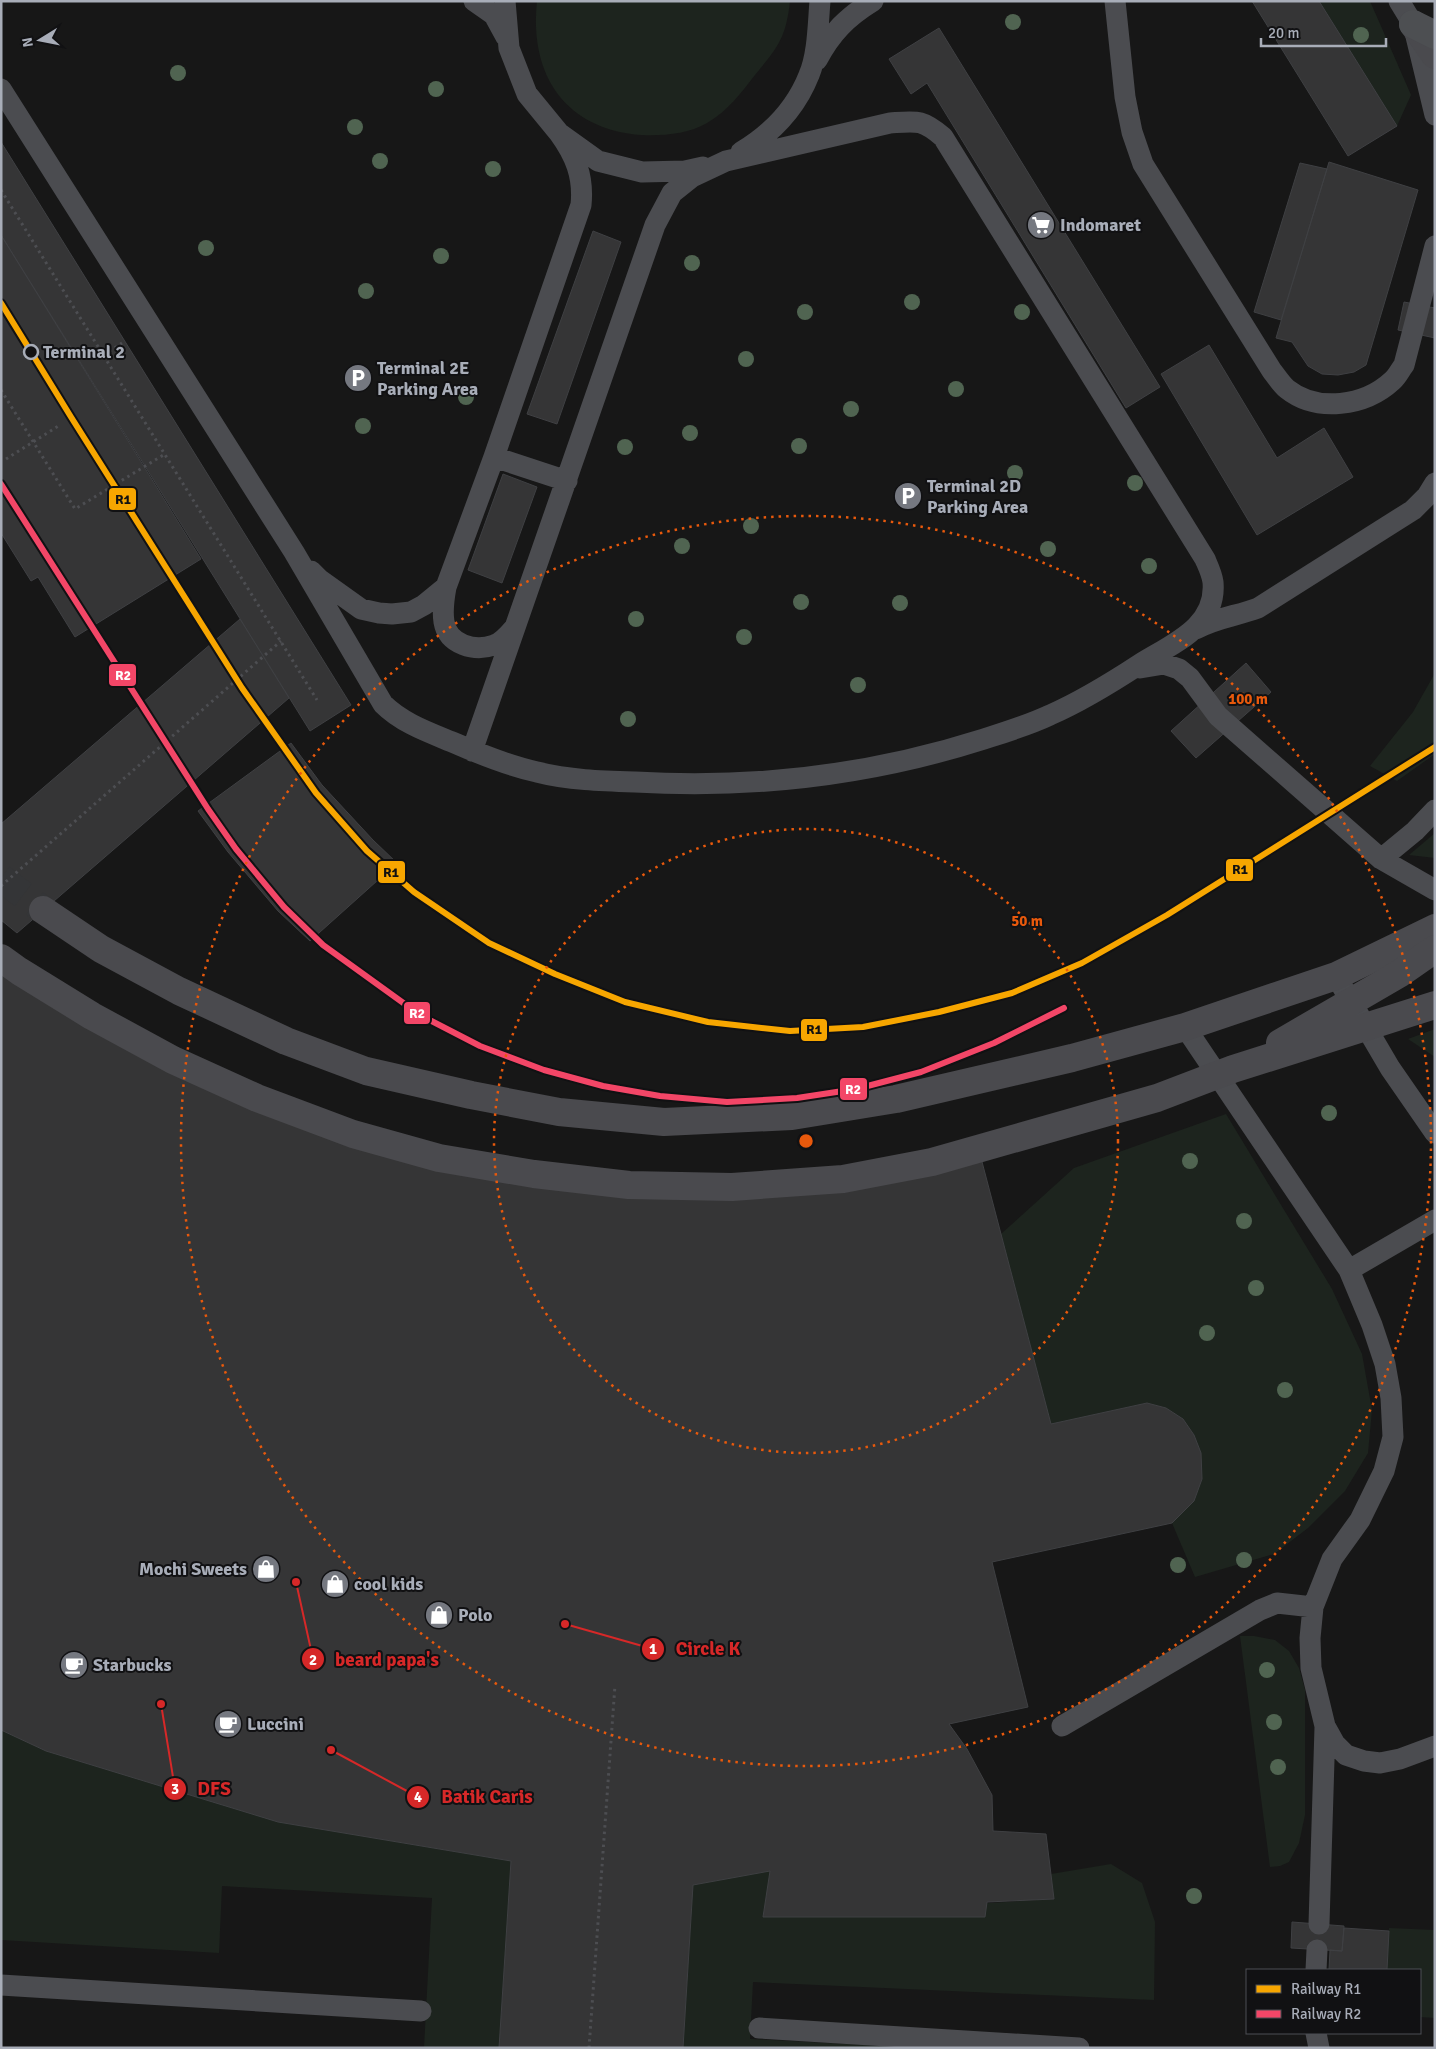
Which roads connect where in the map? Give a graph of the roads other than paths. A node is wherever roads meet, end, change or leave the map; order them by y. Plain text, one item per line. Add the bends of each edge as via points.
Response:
1 (474, 1) edge
2 (505, 1) edge
3 (820, 1) edge
4 (873, 1) edge
5 (1115, 1) edge
6 (1398, 1) edge
7 (1424, 30) edge
8 (509, 48) junction
9 (1435, 55) edge
10 (810, 74) junction
11 (1, 89) edge
12 (1435, 115) edge
13 (558, 133) junction
14 (726, 161) junction
15 (1435, 246) edge
16 (494, 457) junction
17 (567, 481) junction
18 (1435, 483) edge
19 (294, 552) junction
20 (446, 587) junction
21 (518, 622) junction
22 (1194, 630) junction
23 (1128, 672) junction
24 (472, 751) junction
25 (1435, 810) edge
26 (1381, 859) junction
27 (1435, 890) edge
28 (43, 910) tunnel mouth
29 (1435, 928) edge
30 (1435, 949) edge
31 (1, 958) edge
32 (1336, 976) junction
33 (1435, 1005) edge
34 (1185, 1027) junction
35 (1233, 1069) junction
36 (1432, 1125) edge
37 (1435, 1220) edge
38 (1349, 1270) junction
39 (1313, 1607) junction
40 (1062, 1726) dead end
41 (1325, 1726) junction
42 (1435, 1746) edge
43 (1319, 1924) dead end
44 (1, 1985) edge
45 (421, 2011) dead end
46 (759, 2028) dead end
47 (1316, 2034) edge
48 (1079, 2048) edge
49 (1319, 2048) edge

1 - 8 lane via 494,15
2 - 8 lane
3 - 10 lane
4 - 10 lane via 851,14 833,34
5 - 15 lane via 1125,97 1143,164 1272,371 1287,389 1308,400 1330,404 1353,401 1376,392 1393,380 1404,365
6 - 7 lane
7 - 9 street
7 - 12 lane
8 - 13 lane via 527,94
10 - 14 lane via 790,110 761,140
11 - 19 lane
13 - 14 lane via 598,162 642,172 685,172
13 - 16 lane via 578,166 583,190 581,205
14 - 17 lane via 692,177 672,193 655,224
14 - 22 lane via 890,123 910,121 928,124 942,137 1205,560 1213,579 1213,596 1207,616
16 - 17 lane
16 - 20 lane
17 - 21 lane
18 - 22 lane via 1413,510 1258,608 1212,620
19 - 20 lane via 319,580 361,609 392,614 411,612
19 - 24 lane via 383,704 405,721
20 - 21 lane via 444,624 450,636 464,645 480,649 496,644
21 - 24 lane
22 - 23 lane
23 - 24 lane via 1091,696 1005,732 939,753 817,777 741,784 595,780 536,772
23 - 26 lane via 1164,664 1190,678 1218,716
25 - 26 lane
26 - 27 lane
28 - 34 street via 101,949 179,991 286,1041 366,1071 559,1112 664,1122 792,1116 906,1097 1072,1058
29 - 32 street
30 - 35 street, bridge via 1399,974
31 - 35 street, bridge via 92,1016 173,1060 257,1098 353,1134 439,1158 629,1185 732,1186 852,1177 932,1162 1158,1098
32 - 34 street
32 - 36 lane via 1390,1068
33 - 35 street, bridge
34 - 38 lane
37 - 38 lane
38 - 39 lane via 1386,1364 1393,1437 1384,1471 1360,1520 1332,1559
39 - 40 lane via 1277,1603 1260,1610
39 - 41 lane via 1311,1668
41 - 42 lane via 1340,1750 1364,1761 1380,1763 1400,1759
41 - 43 lane
44 - 45 lane
46 - 48 lane
47 - 49 lane

